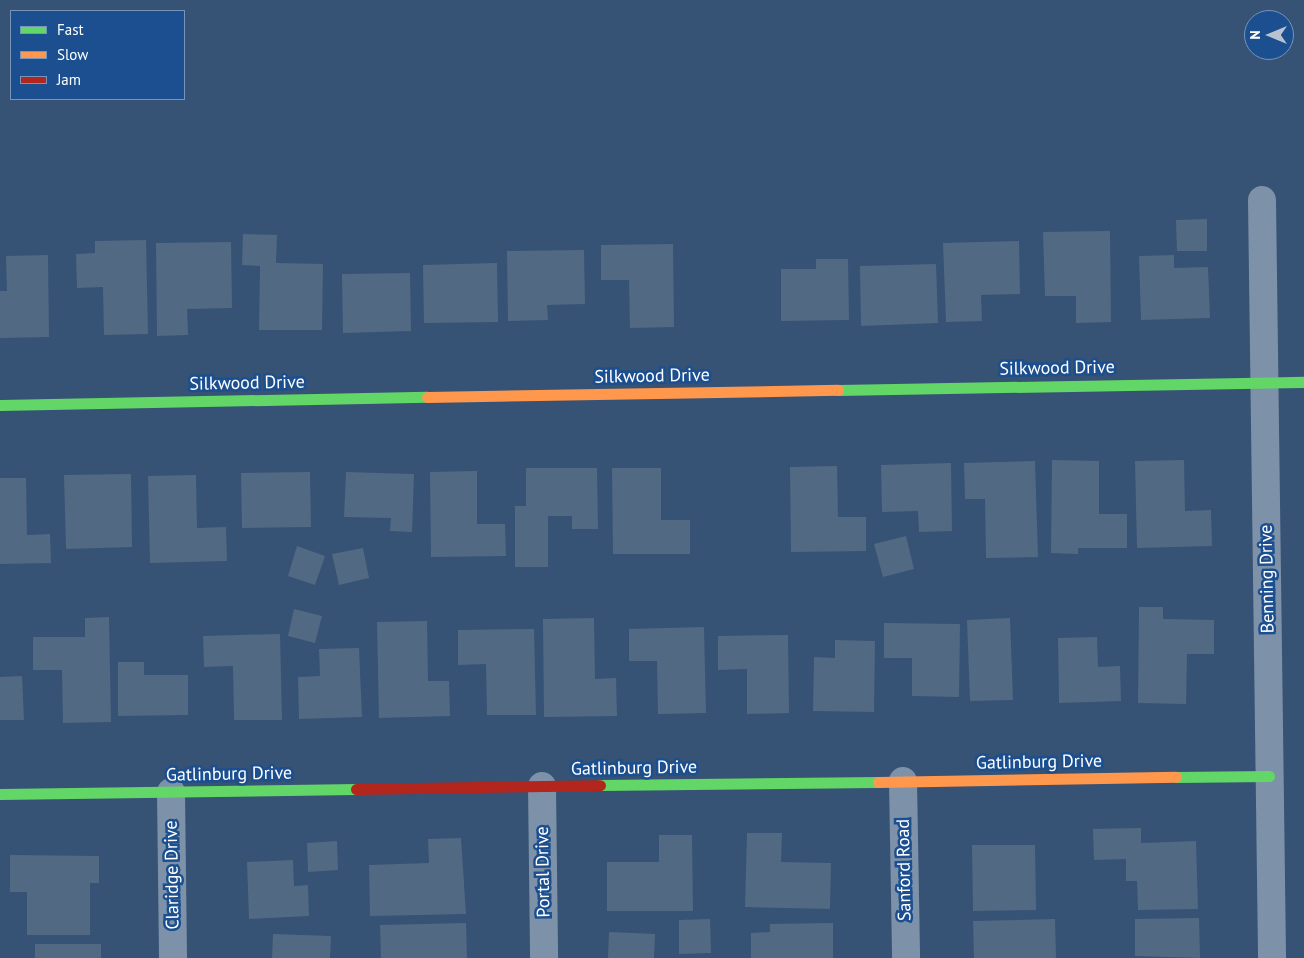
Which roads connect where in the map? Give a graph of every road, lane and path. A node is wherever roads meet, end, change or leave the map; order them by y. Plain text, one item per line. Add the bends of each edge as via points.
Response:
1 (1262, 200) dead end
2 (1264, 382) junction
3 (1304, 382) edge
4 (0, 405) edge
5 (1269, 776) junction
6 (903, 781) junction
7 (542, 786) junction
8 (171, 792) junction
9 (0, 794) edge
10 (173, 958) edge
11 (544, 958) edge
12 (906, 958) edge
13 (1272, 958) edge

1 - 2 street, Benning Drive
2 - 3 street, Silkwood Drive
2 - 4 street, Silkwood Drive
2 - 5 street, Benning Drive
5 - 6 street, Gatlinburg Drive
5 - 13 street, Benning Drive
6 - 7 street, Gatlinburg Drive
6 - 12 street, Sanford Road
7 - 8 street, Gatlinburg Drive
7 - 11 street, Portal Drive
8 - 9 street, Gatlinburg Drive
8 - 10 street, Claridge Drive

